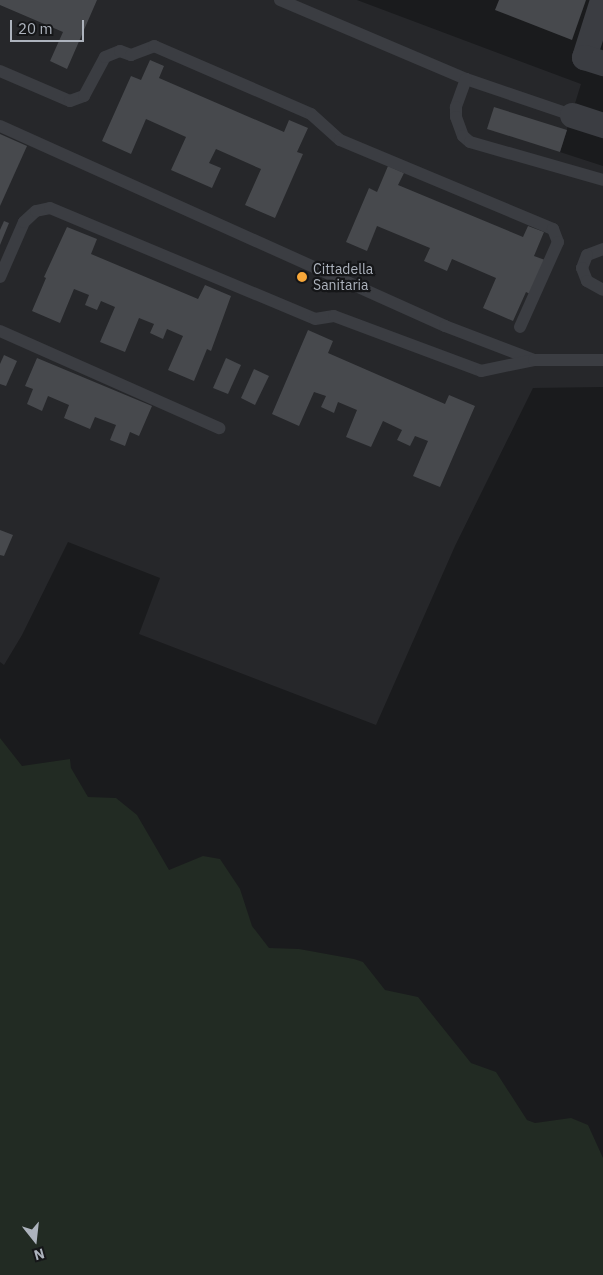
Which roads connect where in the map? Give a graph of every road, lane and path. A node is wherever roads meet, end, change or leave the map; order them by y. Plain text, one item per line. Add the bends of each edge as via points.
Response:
1 (280, 0) edge
2 (602, 0) edge
3 (603, 63) edge
4 (0, 72) edge
5 (466, 80) junction
6 (572, 115) joint
7 (603, 125) edge
8 (0, 126) edge
9 (603, 180) edge
10 (603, 249) edge
11 (0, 277) edge
12 (603, 290) edge
13 (520, 328) dead end
14 (0, 331) edge
15 (534, 360) junction
16 (603, 360) edge
17 (219, 428) dead end

1 - 5 lane
2 - 3 street via 584,57
4 - 13 lane via 70,101 84,96 106,58 120,51 131,55 154,46 312,114 340,140 553,230 558,242
5 - 6 lane
5 - 9 lane via 456,107 456,117 463,136 470,142
6 - 7 street
8 - 15 lane via 445,326
10 - 12 lane via 587,255 582,268 587,282
11 - 15 lane via 24,222 36,211 50,208 315,319 334,316 481,371
14 - 17 lane
15 - 16 lane

